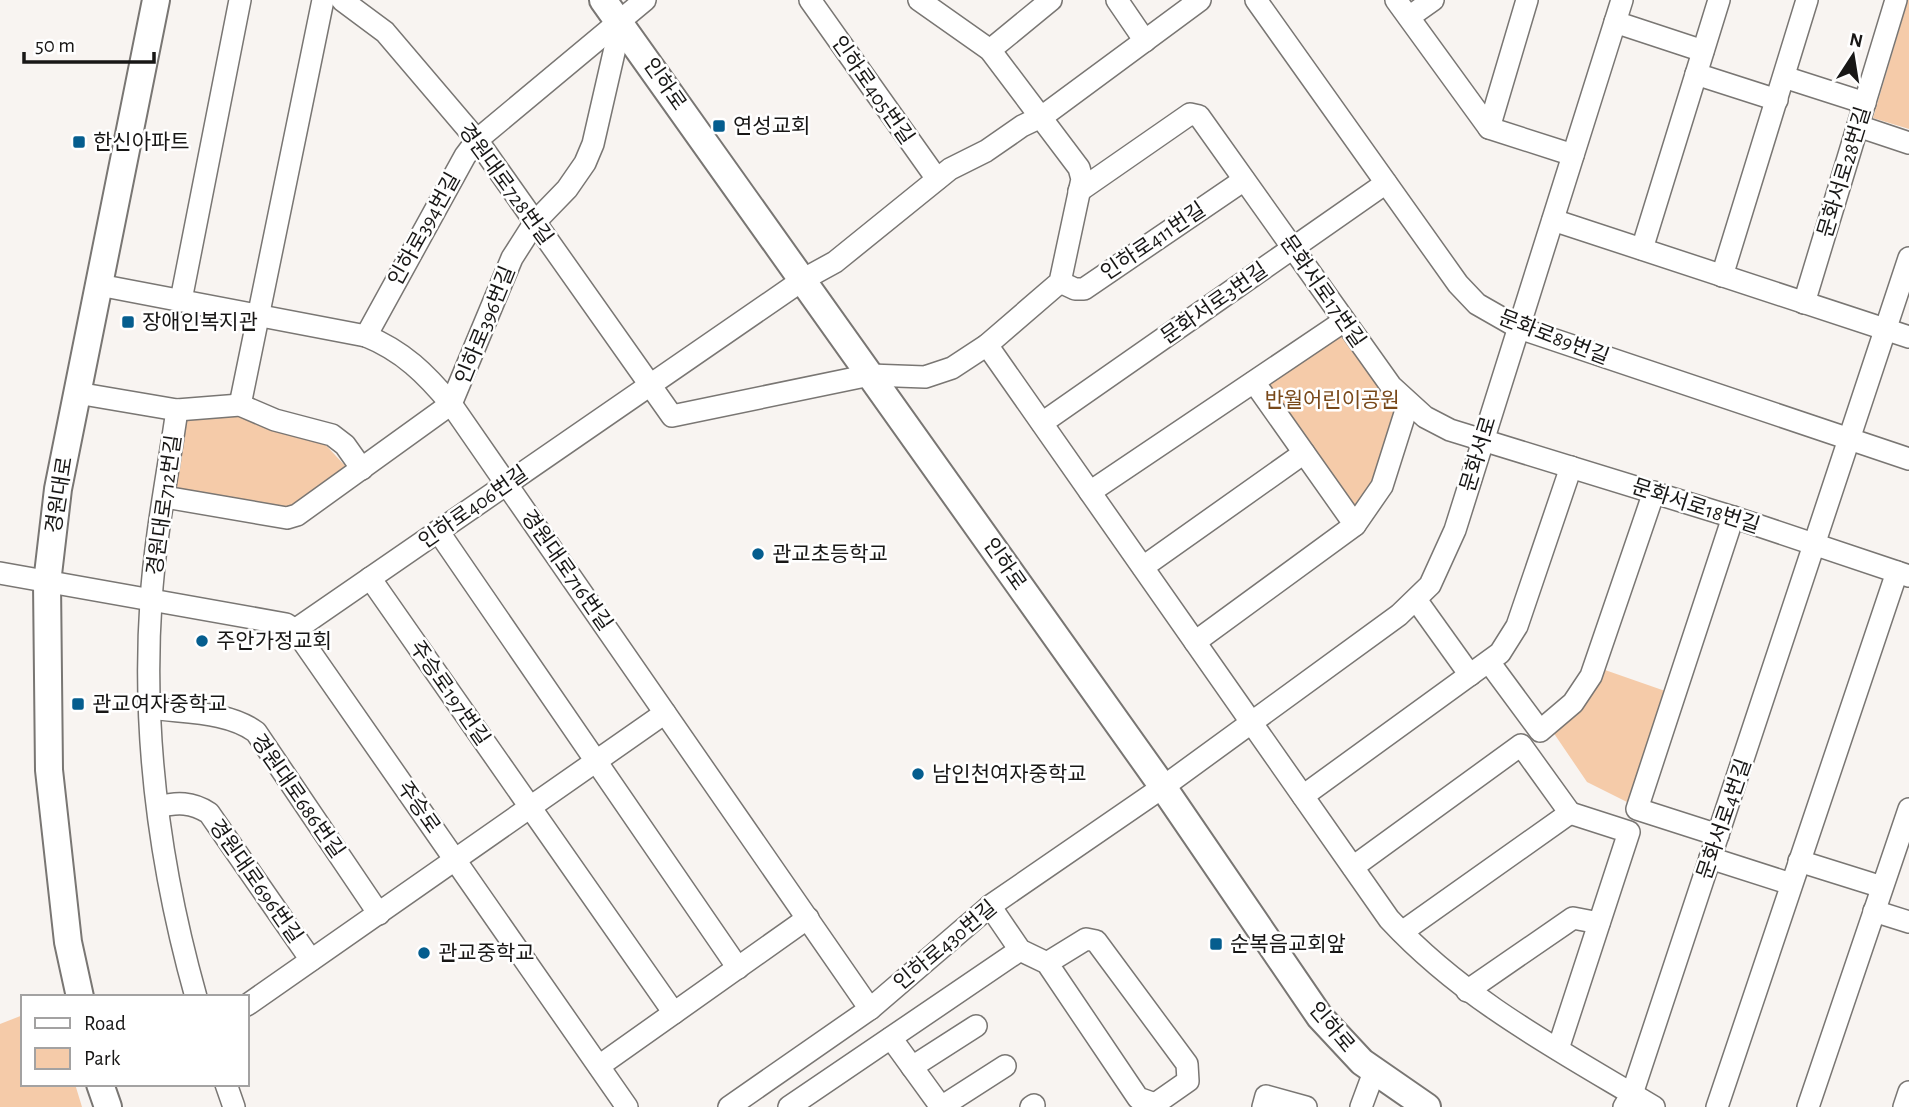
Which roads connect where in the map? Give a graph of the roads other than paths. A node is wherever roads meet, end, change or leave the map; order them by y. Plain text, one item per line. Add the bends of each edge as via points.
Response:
1 (156, 0) edge
2 (240, 0) edge
3 (323, 0) edge
4 (342, 0) edge
5 (603, 0) edge
6 (645, 0) edge
7 (810, 0) edge
8 (919, 0) edge
9 (1051, 0) edge
10 (1117, 0) edge
11 (1200, 0) edge
12 (1256, 0) edge
13 (1433, 0) edge
14 (1527, 0) edge
15 (1622, 0) edge
16 (1719, 0) edge
17 (1807, 0) edge
18 (1895, 0) edge
19 (1402, 8) edge
20 (621, 22) junction
21 (1615, 22) junction
22 (1145, 41) junction
23 (990, 50) junction
24 (1703, 51) junction
25 (1696, 74) junction
26 (1784, 77) junction
27 (1776, 100) junction
28 (1864, 103) junction
29 (1043, 116) junction
30 (1858, 126) junction
31 (1489, 128) junction
32 (477, 140) junction
33 (1909, 143) edge
34 (1573, 155) junction
35 (937, 179) junction
36 (1244, 180) junction
37 (1386, 183) junction
38 (1079, 191) junction
39 (1553, 220) junction
40 (535, 222) junction
41 (1293, 248) junction
42 (1642, 249) junction
43 (1909, 258) edge
44 (1722, 276) junction
45 (804, 279) junction
46 (1060, 282) junction
47 (99, 285) junction
48 (181, 300) junction
49 (1804, 303) junction
50 (258, 315) junction
51 (1344, 321) junction
52 (1519, 328) junction
53 (1886, 330) junction
54 (366, 336) junction
55 (1909, 337) edge
56 (987, 345) junction
57 (870, 375) junction
58 (1254, 382) junction
59 (651, 385) junction
60 (77, 393) junction
61 (451, 404) junction
62 (1408, 404) junction
63 (240, 405) junction
64 (177, 410) junction
65 (1042, 423) junction
66 (1849, 439) junction
67 (1482, 440) junction
68 (1304, 453) junction
69 (1909, 459) edge
70 (1571, 467) junction
71 (362, 469) junction
72 (507, 484) junction
73 (1090, 492) junction
74 (1654, 492) junction
75 (165, 497) junction
76 (1733, 517) junction
77 (1355, 526) junction
78 (438, 531) junction
79 (1816, 545) junction
80 (1143, 567) junction
81 (0, 573) edge
82 (1903, 574) edge
83 (370, 578) junction
84 (47, 583) junction
85 (151, 601) junction
86 (1417, 601) junction
87 (295, 630) junction
88 (1195, 642) junction
89 (1489, 662) junction
90 (1471, 676) junction
91 (150, 708) junction
92 (665, 713) junction
93 (1251, 722) junction
94 (596, 762) junction
95 (1163, 787) junction
96 (1303, 796) junction
97 (158, 807) junction
98 (531, 808) junction
99 (1909, 809) edge
100 (1570, 813) junction
101 (1718, 835) junction
102 (1710, 858) junction
103 (457, 861) junction
104 (1799, 861) junction
105 (1353, 867) junction
106 (1791, 884) junction
107 (1882, 887) junction
108 (990, 906) junction
109 (1874, 911) junction
110 (379, 914) junction
111 (808, 918) junction
112 (1909, 922) edge
113 (1599, 923) junction
114 (1402, 932) junction
115 (1020, 950) junction
116 (311, 960) junction
117 (1047, 963) junction
118 (737, 968) junction
119 (1467, 991) junction
120 (80, 995) edge
121 (195, 995) edge
122 (248, 1004) edge
123 (870, 1009) junction
124 (674, 1013) junction
125 (976, 1026) dead end
126 (891, 1038) junction
127 (1558, 1049) junction
128 (599, 1066) junction
129 (1005, 1066) dead end
130 (912, 1067) junction
131 (1374, 1072) junction
132 (101, 1086) edge
133 (227, 1086) edge
134 (1909, 1092) edge
135 (1628, 1100) edge
136 (108, 1107) edge
137 (234, 1107) edge
138 (627, 1107) edge
139 (729, 1107) edge
140 (789, 1107) edge
141 (941, 1107) edge
142 (1263, 1107) edge
143 (1306, 1107) edge
144 (1361, 1107) edge
145 (1427, 1107) edge
146 (1654, 1107) edge
147 (1717, 1107) edge
148 (1808, 1107) edge
149 (1904, 1107) edge

1 - 47 main road, 경원대로
2 - 48 street
3 - 50 street
4 - 32 street, 경원대로728번길 via 385,32
5 - 20 main road, 인하로
6 - 20 street, 인하로394번길
7 - 35 street, 인하로405번길
8 - 23 street, 인하로411번길
9 - 23 street
10 - 22 street
11 - 22 street
12 - 37 street, 문화로89번길
13 - 19 street
14 - 31 street
15 - 21 street, 문화서로
16 - 24 street
17 - 26 street
18 - 28 street, 문화서로28번길
19 - 31 street
20 - 32 street, 인하로394번길
20 - 40 street, 인하로396번길 via 585,163 568,189
20 - 45 main road, 인하로
21 - 24 street
21 - 34 street, 문화서로
22 - 29 street
23 - 29 street, 인하로411번길
24 - 25 street
25 - 27 street
25 - 42 street
26 - 27 street
26 - 28 street
27 - 44 street
28 - 30 street, 문화서로28번길
29 - 35 street
29 - 38 street, 인하로411번길 via 1079,168
30 - 33 street
30 - 49 street, 문화서로28번길
31 - 34 street
32 - 40 street, 경원대로728번길
32 - 54 street, 인하로394번길
34 - 39 street, 문화서로
35 - 45 street via 835,262
36 - 38 street, 문화서로17번길 via 1199,116 1190,114
36 - 41 street, 문화서로17번길
36 - 46 street, 인하로411번길 via 1084,289
37 - 41 street, 문화서로3번길
37 - 52 street, 문화로89번길 via 1458,284 1477,304
38 - 46 street, 인하로411번길
39 - 42 street
39 - 52 street, 문화서로
40 - 59 street, 경원대로728번길
40 - 61 street, 인하로396번길 via 512,258
41 - 51 street, 문화서로17번길
41 - 65 street, 문화서로3번길
42 - 44 street
43 - 53 street
44 - 49 street
45 - 57 main road, 인하로
45 - 59 street, 인하로406번길
46 - 56 street
47 - 48 street, 경원대로716번길
47 - 60 main road, 경원대로
48 - 50 street, 경원대로716번길
49 - 53 street
50 - 54 street, 경원대로716번길
50 - 63 street
51 - 58 street
51 - 62 street, 문화서로17번길
52 - 66 street, 문화로89번길
52 - 67 street, 문화서로
53 - 55 street
53 - 66 street, 문화서로4번길
54 - 61 street, 경원대로716번길 via 408,358
56 - 57 street via 953,368 925,377
56 - 65 street
57 - 59 street via 672,416
57 - 95 main road, 인하로
58 - 68 street
58 - 73 street
59 - 72 street, 인하로406번길
60 - 64 street, 경원대로712번길
60 - 84 main road, 경원대로 via 58,489
61 - 71 street
61 - 72 street, 경원대로716번길
62 - 67 street, 문화서로17번길 via 1450,430
62 - 77 street via 1382,486
63 - 64 street, 경원대로712번길
63 - 71 street, 경원대로712번길 via 332,435
64 - 75 street, 경원대로712번길
65 - 73 street
66 - 69 street, 문화로89번길
66 - 79 street, 문화서로4번길
67 - 70 street, 문화서로18번길
67 - 86 street, 문화서로 via 1455,530 1430,585
68 - 77 street
68 - 80 street
70 - 74 street, 문화서로18번길
70 - 89 street via 1517,626
71 - 75 street via 287,518
72 - 78 street, 인하로406번길
72 - 92 street, 경원대로716번길
73 - 80 street
74 - 76 street, 문화서로18번길
74 - 89 street via 1591,676 1573,703 1540,731
75 - 85 street, 경원대로712번길
76 - 79 street, 문화서로18번길
76 - 101 street via 1637,808
77 - 88 street
78 - 83 street, 인하로406번길
78 - 94 street
79 - 82 street, 문화서로18번길
79 - 101 street, 문화서로4번길
80 - 88 street
81 - 84 street
82 - 104 street
83 - 87 street, 인하로406번길
83 - 98 street, 주승로197번길
84 - 85 street
84 - 120 main road, 경원대로 via 49,770 68,942
85 - 87 street via 286,624
85 - 91 street
86 - 90 street
86 - 93 street, 문화서로
87 - 103 street, 주승로
88 - 93 street
89 - 90 street
90 - 96 street
91 - 97 street
91 - 110 street, 경원대로686번길 via 227,718 256,732
92 - 94 street
92 - 111 street, 경원대로716번길
93 - 95 street, 문화서로
93 - 96 street
94 - 98 street
94 - 118 street
95 - 108 street, 인하로430번길
95 - 131 main road, 인하로 via 1320,1017
96 - 105 street
97 - 116 street, 경원대로696번길 via 195,804 209,813
97 - 121 street via 177,930
98 - 103 street
98 - 124 street, 주승로197번길
99 - 107 street
100 - 105 street via 1521,745
100 - 113 street via 1629,832
100 - 114 street
101 - 102 street, 문화서로4번길
102 - 106 street
102 - 135 street, 문화서로4번길
103 - 110 street
103 - 128 street, 주승로
104 - 106 street
104 - 107 street
105 - 114 street
106 - 147 street
107 - 109 street
108 - 115 street
108 - 123 street, 인하로430번길
109 - 112 street
109 - 148 street
110 - 116 street
111 - 118 street
111 - 123 street, 경원대로716번길
113 - 119 street via 1573,918
113 - 127 street
114 - 119 street
115 - 117 street
115 - 126 street
116 - 122 street
117 - 117 street via 1086,939 1096,941 1187,1064 1188,1081 1155,1104 1138,1098
118 - 124 street
119 - 127 street
123 - 139 street, 인하로430번길
124 - 128 street
125 - 130 street
126 - 130 street
126 - 140 street
127 - 135 street
128 - 138 street, 주승로
129 - 141 street
130 - 141 street
131 - 144 street
131 - 145 main road, 인하로
132 - 136 main road
133 - 137 street
134 - 149 street
135 - 146 street
142 - 143 street via 1266,1096

